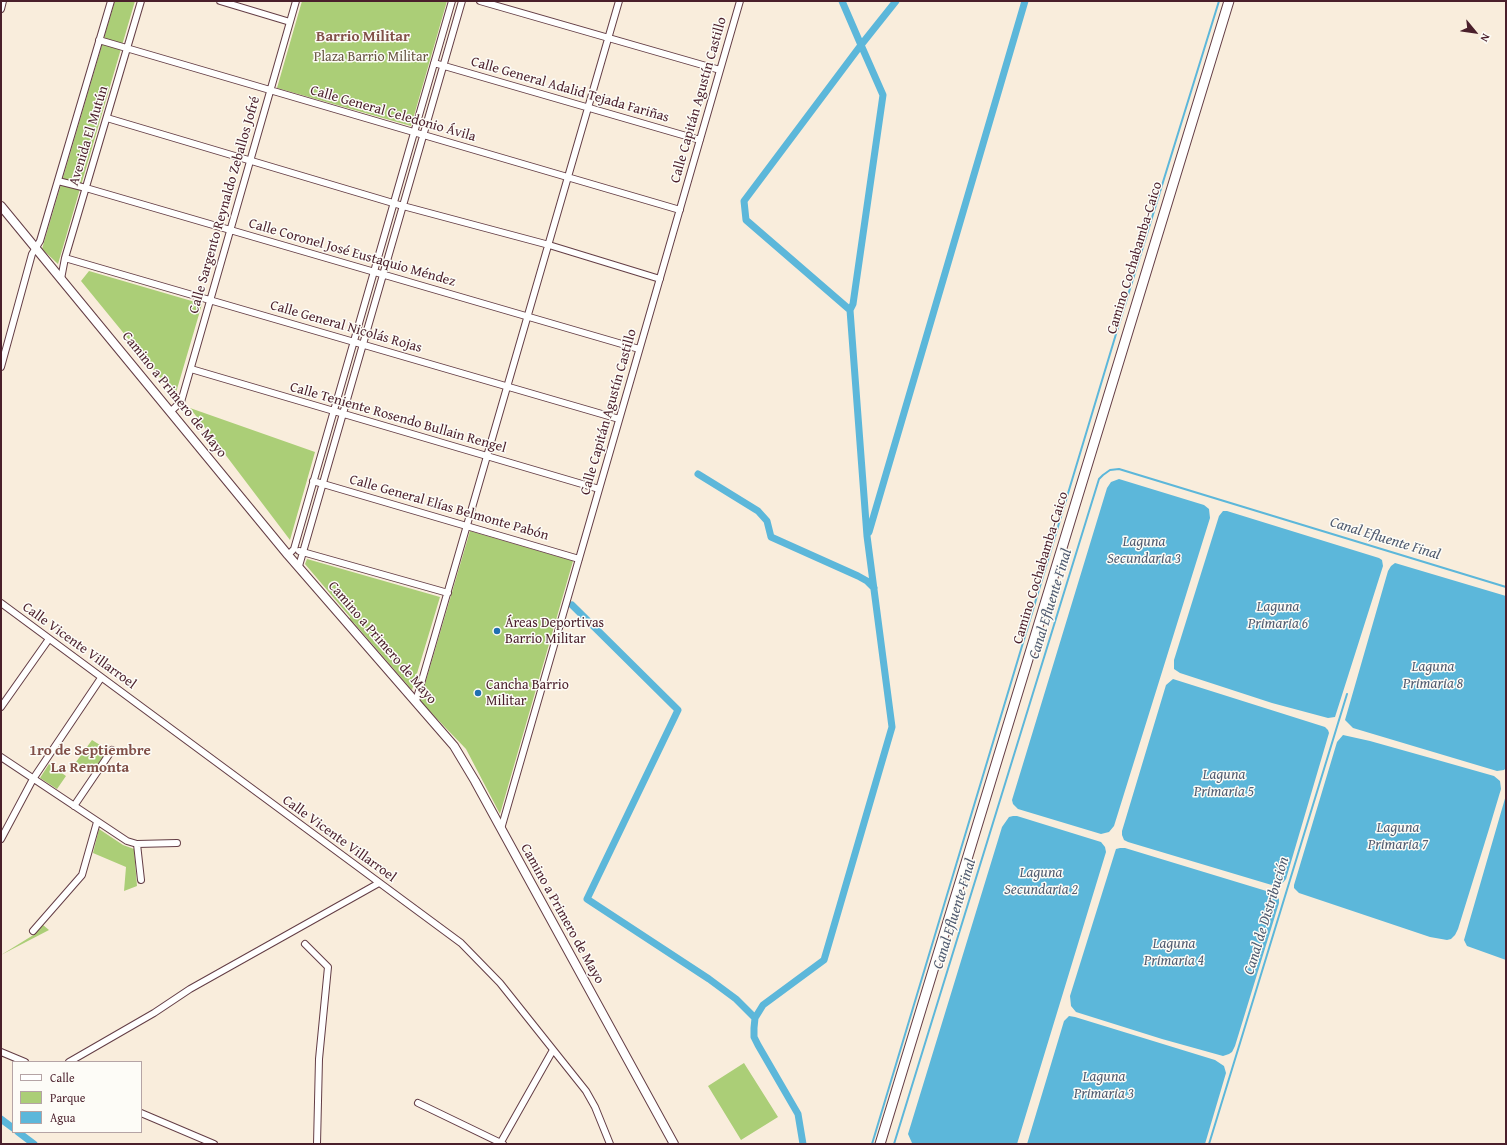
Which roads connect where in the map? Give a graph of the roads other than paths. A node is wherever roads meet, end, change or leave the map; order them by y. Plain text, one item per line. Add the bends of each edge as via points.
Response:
1 (3, 1) edge
2 (111, 1) edge
3 (141, 1) edge
4 (220, 1) edge
5 (296, 1) edge
6 (452, 1) edge
7 (462, 1) edge
8 (480, 1) edge
9 (619, 1) edge
10 (740, 1) edge
11 (1229, 1) edge
12 (1, 9) edge
13 (290, 22) junction
14 (608, 38) junction
15 (99, 40) junction
16 (127, 49) junction
17 (434, 63) junction
18 (443, 66) junction
19 (720, 70) junction
20 (270, 91) junction
21 (588, 108) junction
22 (107, 118) junction
23 (414, 132) junction
24 (423, 135) junction
25 (700, 140) junction
26 (250, 160) junction
27 (568, 177) junction
28 (58, 181) junction
29 (86, 188) junction
30 (393, 203) junction
31 (1, 206) edge
32 (403, 206) junction
33 (680, 210) junction
34 (230, 230) junction
35 (549, 245) junction
36 (36, 248) junction
37 (65, 258) junction
38 (374, 272) junction
39 (383, 275) junction
40 (61, 279) junction
41 (660, 279) junction
42 (210, 300) junction
43 (528, 317) junction
44 (354, 342) junction
45 (363, 344) junction
46 (640, 349) junction
47 (1, 367) edge
48 (190, 369) junction
49 (508, 386) junction
50 (171, 411) junction
51 (333, 411) junction
52 (343, 414) junction
53 (619, 419) junction
54 (487, 456) junction
55 (313, 480) junction
56 (322, 483) junction
57 (599, 489) junction
58 (467, 526) junction
59 (291, 552) junction
60 (303, 552) junction
61 (579, 559) junction
62 (299, 566) junction
63 (448, 593) junction
64 (1, 603) edge
65 (49, 639) junction
66 (101, 678) junction
67 (416, 701) junction
68 (1, 708) edge
69 (112, 750) dead end
70 (1, 758) edge
71 (32, 779) junction
72 (74, 806) junction
73 (97, 822) junction
74 (500, 829) junction
75 (1, 839) edge
76 (177, 843) dead end
77 (137, 844) junction
78 (141, 880) dead end
79 (379, 883) junction
80 (33, 931) dead end
81 (305, 944) dead end
82 (553, 1050) junction
83 (1, 1052) edge
84 (23, 1061) edge
85 (71, 1061) edge
86 (418, 1103) dead end
87 (142, 1113) edge
88 (198, 1137) junction
89 (502, 1143) edge
90 (194, 1144) edge
91 (214, 1144) edge
92 (317, 1144) edge
93 (610, 1144) edge
94 (674, 1144) edge
95 (880, 1144) edge

1 - 12 street
2 - 15 street, Avenida El Mutún
3 - 16 street, Avenida El Mutún
4 - 13 street
5 - 13 street, Calle Sargento Reynaldo Zeballos Jofré
6 - 17 street
7 - 18 street
8 - 14 street
9 - 14 street
10 - 19 street, Calle Capitán Agustín Castillo
11 - 95 main road, Camino Cochabamba-Caico
13 - 20 street, Calle Sargento Reynaldo Zeballos Jofré
14 - 19 street
14 - 21 street
15 - 16 street, Calle General Celedonio Ávila
15 - 28 street, Avenida El Mutún
16 - 20 street, Calle General Celedonio Ávila
16 - 22 street, Avenida El Mutún
17 - 18 street, Calle General Adalid Tejada Fariñas
17 - 23 street
18 - 21 street, Calle General Adalid Tejada Fariñas
18 - 24 street
19 - 25 street, Calle Capitán Agustín Castillo
20 - 23 street, Calle General Celedonio Ávila
20 - 26 street, Calle Sargento Reynaldo Zeballos Jofré
21 - 25 street, Calle General Adalid Tejada Fariñas
21 - 27 street
22 - 26 street
22 - 29 street, Avenida El Mutún
23 - 24 street, Calle General Celedonio Ávila
23 - 30 street
24 - 27 street, Calle General Celedonio Ávila
24 - 32 street
25 - 33 street, Calle Capitán Agustín Castillo
26 - 30 street
26 - 34 street, Calle Sargento Reynaldo Zeballos Jofré
27 - 33 street, Calle General Celedonio Ávila
27 - 35 street
28 - 29 street, Calle Coronel José Eustaquio Méndez
28 - 36 street, Avenida El Mutún
29 - 34 street, Calle Coronel José Eustaquio Méndez
29 - 37 street, Avenida El Mutún
30 - 32 street
30 - 38 street
31 - 36 main road, Camino a Primero de Mayo
32 - 35 street
32 - 39 street
33 - 41 street, Calle Capitán Agustín Castillo
34 - 38 street, Calle Coronel José Eustaquio Méndez
34 - 42 street, Calle Sargento Reynaldo Zeballos Jofré
35 - 41 street
35 - 43 street
36 - 40 main road, Camino a Primero de Mayo
36 - 47 street, Avenida El Mutún via 32,254
37 - 40 street, Avenida El Mutún
37 - 42 street, Calle General Nicolás Rojas
38 - 39 street, Calle Coronel José Eustaquio Méndez
38 - 44 street
39 - 43 street, Calle Coronel José Eustaquio Méndez
39 - 45 street
40 - 50 main road, Camino a Primero de Mayo
41 - 46 street, Calle Capitán Agustín Castillo
42 - 44 street, Calle General Nicolás Rojas
42 - 48 street, Calle Sargento Reynaldo Zeballos Jofré
43 - 46 street, Calle Coronel José Eustaquio Méndez
43 - 49 street
44 - 45 street, Calle General Nicolás Rojas
44 - 51 street
45 - 49 street, Calle General Nicolás Rojas
45 - 52 street
46 - 53 street, Calle Capitán Agustín Castillo
48 - 50 street, Calle Sargento Reynaldo Zeballos Jofré via 181,402
48 - 51 street, Calle Teniente Rosendo Bullain Rengel
49 - 53 street, Calle General Nicolás Rojas
49 - 54 street
50 - 59 main road, Camino a Primero de Mayo
51 - 52 street, Calle Teniente Rosendo Bullain Rengel
51 - 55 street
52 - 54 street, Calle Teniente Rosendo Bullain Rengel
52 - 56 street
53 - 57 street, Calle Capitán Agustín Castillo
54 - 57 street, Calle Teniente Rosendo Bullain Rengel
54 - 58 street
55 - 56 street, Calle General Elías Belmonte Pabón
55 - 59 street
56 - 58 street, Calle General Elías Belmonte Pabón
56 - 60 street
57 - 61 street, Calle Capitán Agustín Castillo
58 - 61 street, Calle General Elías Belmonte Pabón
58 - 63 street
59 - 60 street
59 - 62 main road, Camino a Primero de Mayo
60 - 62 street
60 - 63 street
61 - 74 street, Calle Capitán Agustín Castillo
62 - 67 main road, Camino a Primero de Mayo
63 - 67 street
64 - 65 street, Calle Vicente Villarroel
65 - 66 street, Calle Vicente Villarroel
65 - 68 street
66 - 71 street
66 - 79 street, Calle Vicente Villarroel
67 - 74 main road, Camino a Primero de Mayo via 454,746
69 - 72 street
70 - 71 street
71 - 72 street
71 - 75 street
72 - 73 street
73 - 77 street via 127,841
73 - 80 street via 82,875
74 - 94 main road, Camino a Primero de Mayo
76 - 77 street
77 - 78 street
79 - 82 street, Calle Vicente Villarroel via 461,943 500,983
79 - 85 street via 190,989
81 - 92 street via 328,967 319,1059
82 - 89 street
82 - 93 street, Calle Vicente Villarroel via 586,1091
83 - 84 street
86 - 89 street
87 - 88 street
88 - 90 street
88 - 91 street

